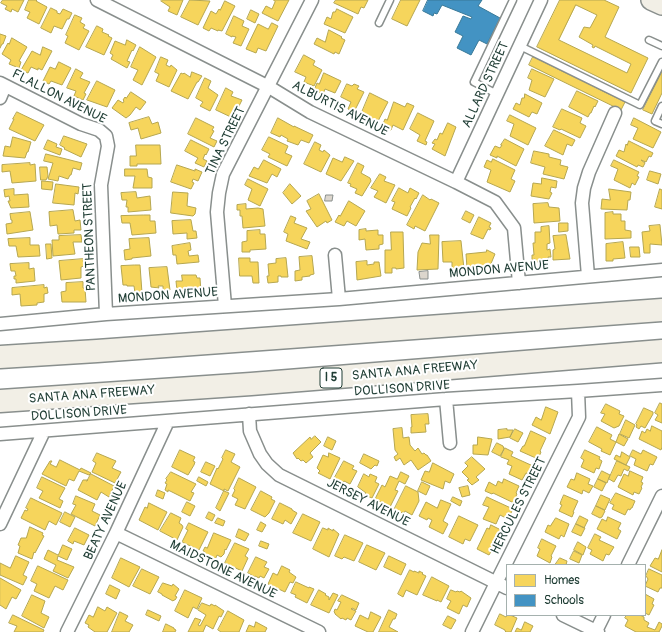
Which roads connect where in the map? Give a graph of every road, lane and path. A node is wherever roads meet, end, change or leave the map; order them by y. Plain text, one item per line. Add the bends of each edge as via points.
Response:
1 (97, 0) edge
2 (312, 0) edge
3 (390, 0) edge
4 (513, 0) edge
5 (542, 0) edge
6 (651, 0) edge
7 (662, 5) edge
8 (379, 22) dead end
9 (649, 40) dead end
10 (520, 46) junction
11 (662, 46) edge
12 (662, 62) edge
13 (3, 85) edge
14 (269, 87) junction
15 (498, 94) junction
16 (0, 98) edge
17 (662, 106) edge
18 (615, 113) dead end
19 (662, 124) edge
20 (106, 136) joint
21 (456, 182) junction
22 (335, 255) dead end
23 (662, 270) edge
24 (588, 276) junction
25 (519, 283) junction
26 (339, 299) junction
27 (225, 306) junction
28 (662, 310) edge
29 (106, 314) junction
30 (0, 324) edge
31 (662, 351) edge
32 (0, 357) edge
33 (662, 384) edge
34 (578, 391) junction
35 (446, 399) junction
36 (0, 400) edge
37 (249, 414) junction
38 (168, 421) junction
39 (44, 431) junction
40 (0, 434) edge
41 (450, 443) dead end
42 (662, 496) edge
43 (0, 524) edge
44 (116, 534) junction
45 (628, 564) edge
46 (496, 583) junction
47 (506, 588) edge
48 (565, 616) edge
49 (604, 616) edge
50 (597, 631) edge
51 (67, 632) edge
52 (319, 632) edge
53 (472, 632) edge

1 - 14 street, ALBURTIS AVENUE
2 - 14 street, TINA STREET
3 - 8 lane
4 - 15 lane via 474,82
5 - 10 street, ALLARD STREET
6 - 7 main road
9 - 11 lane
10 - 12 lane via 640,105
10 - 15 street, ALLARD STREET
13 - 16 street
13 - 20 street, FLALLON AVENUE via 81,124 99,130
14 - 21 street, ALBURTIS AVENUE via 310,112
14 - 27 street, TINA STREET via 223,174 219,193 217,212
15 - 21 street, ALLARD STREET
17 - 19 lane via 655,121
18 - 24 street via 584,188 582,203
20 - 29 street, PANTHEON STREET via 108,146 100,185
21 - 25 street, ALBURTIS AVENUE via 495,202 514,228
22 - 26 street
23 - 24 street, MONDON AVENUE
24 - 25 street, MONDON AVENUE
25 - 26 street, MONDON AVENUE
26 - 27 street, MONDON AVENUE
27 - 29 street, MONDON AVENUE
28 - 32 highway
29 - 30 street, MONDON AVENUE
31 - 36 highway, SANTA ANA FREEWAY / I 5 via 251,384
33 - 34 street, DOLLISON DRIVE
34 - 35 street, DOLLISON DRIVE
34 - 46 street, HERCULES STREET via 580,418
35 - 37 street, DOLLISON DRIVE
35 - 41 street
37 - 38 street, DOLLISON DRIVE
37 - 46 street, JERSEY AVENUE via 250,431 260,454 280,475
38 - 39 street, DOLLISON DRIVE
38 - 44 street, BEATY AVENUE
39 - 40 street, DOLLISON DRIVE
39 - 43 street
42 - 45 street
44 - 51 street, BEATY AVENUE
44 - 52 street, MAIDSTONE AVENUE
46 - 47 street, JERSEY AVENUE
46 - 53 street, HERCULES STREET
48 - 50 street
49 - 50 street

